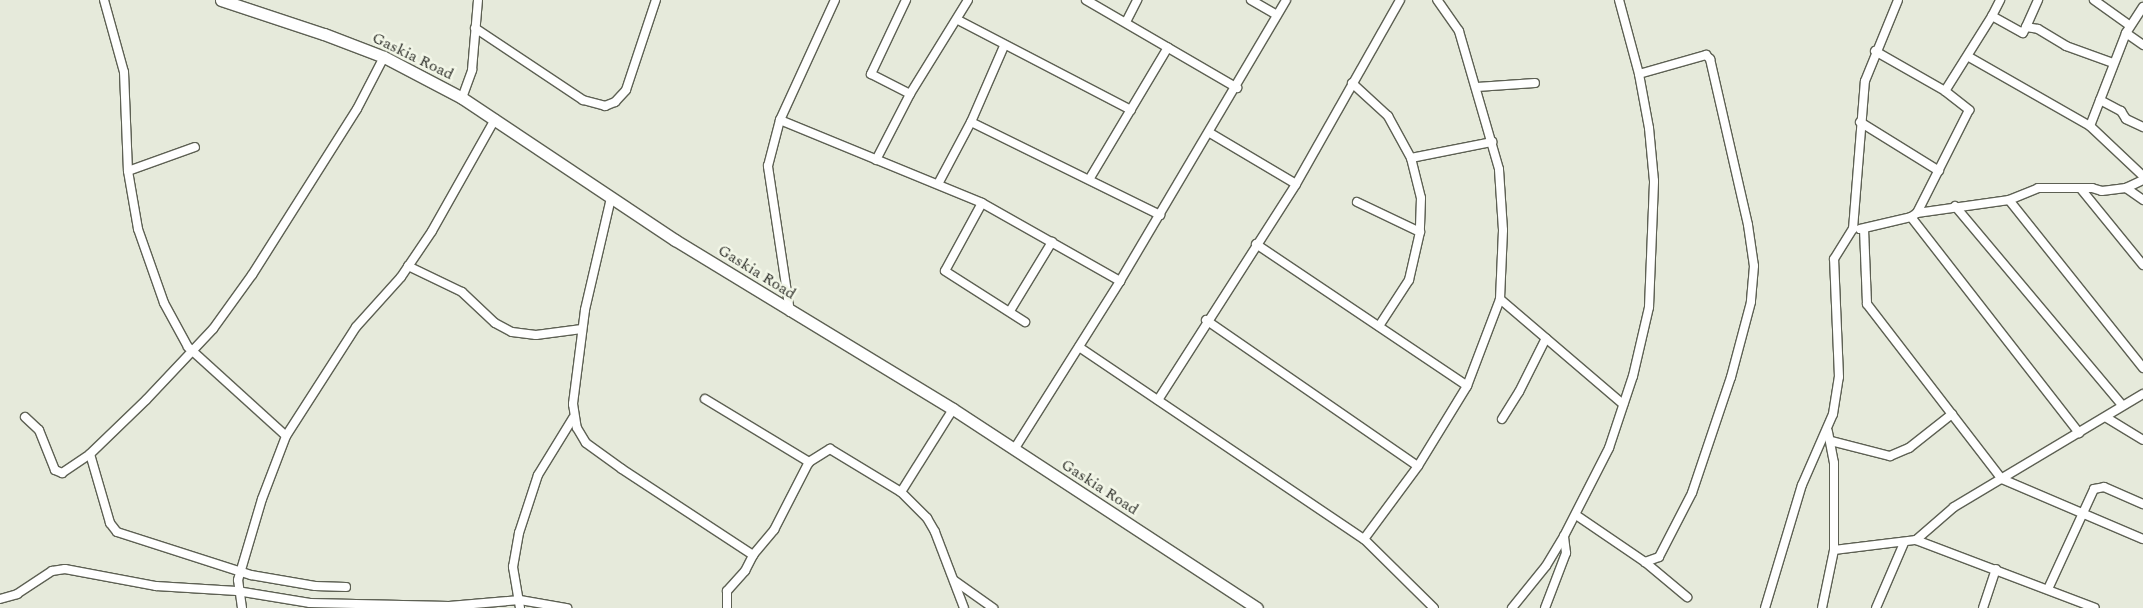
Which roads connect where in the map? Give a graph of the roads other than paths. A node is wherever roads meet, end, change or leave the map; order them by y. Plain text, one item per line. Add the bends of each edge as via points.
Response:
1 (104, 0) edge
2 (221, 0) edge
3 (478, 0) edge
4 (656, 0) edge
5 (906, 0) edge
6 (968, 0) edge
7 (1086, 0) edge
8 (1137, 0) edge
9 (1251, 0) edge
10 (1286, 0) edge
11 (1400, 0) edge
12 (1438, 0) edge
13 (1619, 0) edge
14 (2000, 0) edge
15 (2038, 0) edge
16 (2094, 0) edge
17 (832, 1) edge
18 (1894, 2) edge
19 (2143, 7) edge
20 (1277, 15) junction
21 (1992, 16) junction
22 (958, 20) junction
23 (1126, 22) junction
24 (475, 28) junction
25 (2026, 28) junction
26 (2128, 29) junction
27 (2143, 45) edge
28 (1004, 46) junction
29 (1168, 47) junction
30 (1875, 51) junction
31 (384, 57) junction
32 (1969, 57) junction
33 (2113, 63) junction
34 (1639, 74) junction
35 (1352, 83) junction
36 (1535, 83) dead end
37 (1477, 87) junction
38 (1237, 88) junction
39 (1945, 91) junction
40 (910, 94) junction
41 (462, 98) junction
42 (2100, 100) junction
43 (1131, 110) junction
44 (496, 119) junction
45 (780, 120) junction
46 (971, 122) junction
47 (1860, 122) junction
48 (2090, 126) junction
49 (2143, 128) edge
50 (1210, 133) junction
51 (1492, 142) junction
52 (195, 147) dead end
53 (1411, 158) junction
54 (876, 160) junction
55 (128, 171) junction
56 (1939, 171) junction
57 (2143, 176) edge
58 (1090, 178) junction
59 (2143, 180) edge
60 (938, 184) junction
61 (1296, 184) junction
62 (2126, 188) junction
63 (2082, 189) junction
64 (611, 198) junction
65 (2009, 200) junction
66 (2143, 200) edge
67 (1357, 202) dead end
68 (982, 203) junction
69 (1955, 206) junction
70 (1160, 215) junction
71 (1914, 215) junction
72 (1854, 229) junction
73 (1864, 229) junction
74 (1420, 232) junction
75 (1052, 242) junction
76 (1256, 244) junction
77 (2143, 265) edge
78 (408, 266) junction
79 (1120, 281) junction
80 (1500, 299) junction
81 (790, 312) junction
82 (1010, 312) junction
83 (1206, 320) junction
84 (1026, 322) dead end
85 (1379, 326) junction
86 (582, 329) junction
87 (1546, 338) junction
88 (1079, 347) junction
89 (193, 352) junction
90 (2143, 368) edge
91 (1467, 386) junction
92 (2143, 394) edge
93 (705, 399) dead end
94 (1158, 400) junction
95 (1623, 404) junction
96 (2122, 405) junction
97 (953, 409) junction
98 (1952, 414) junction
99 (25, 417) dead end
100 (573, 418) junction
101 (2107, 418) junction
102 (1502, 419) dead end
103 (1828, 432) junction
104 (2080, 433) junction
105 (286, 436) junction
106 (2143, 440) edge
107 (1831, 441) junction
108 (1015, 448) junction
109 (90, 454) junction
110 (809, 462) junction
111 (1418, 466) junction
112 (2002, 479) junction
113 (901, 492) junction
114 (2143, 504) edge
115 (2084, 514) junction
116 (1576, 515) junction
117 (1564, 536) junction
118 (2143, 539) edge
119 (1364, 540) junction
120 (1916, 540) junction
121 (1904, 543) junction
122 (1834, 550) junction
123 (753, 555) junction
124 (1645, 562) junction
125 (1996, 569) junction
126 (241, 572) junction
127 (955, 581) junction
128 (346, 587) dead end
129 (2048, 589) junction
130 (237, 591) junction
131 (1687, 597) dead end
132 (0, 599) edge
133 (520, 604) edge
134 (2075, 604) edge
135 (447, 607) edge
136 (242, 608) edge
137 (567, 608) edge
138 (727, 608) edge
139 (964, 608) edge
140 (993, 608) edge
141 (1257, 608) edge
142 (1434, 608) edge
143 (1512, 608) edge
144 (1544, 608) edge
145 (1765, 608) edge
146 (1822, 608) edge
147 (1876, 608) edge
148 (1983, 608) edge
149 (2095, 608) edge

1 - 55 street via 124,72
2 - 31 main road, Gaskia Road via 315,30
3 - 24 street
4 - 24 street via 626,90 616,102 605,106 575,95
5 - 40 street via 871,74
6 - 22 street
7 - 23 street
8 - 23 street
9 - 20 street
10 - 20 street
11 - 35 street
12 - 37 street via 1459,31
13 - 34 street
14 - 21 street
15 - 25 street
16 - 26 street
17 - 45 street
18 - 30 street
19 - 26 street
20 - 38 street
21 - 25 street via 2023,33
21 - 32 street
22 - 28 street
22 - 40 street
23 - 29 street
24 - 41 street via 472,70
25 - 33 street via 2038,29 2066,46
26 - 27 street
26 - 33 street
28 - 43 street
28 - 46 street
29 - 38 street
29 - 43 street
30 - 39 street
30 - 47 street via 1865,81
31 - 41 main road, Gaskia Road
31 - 89 street via 357,109 252,275
32 - 39 street
32 - 48 street
33 - 42 street
34 - 95 street via 1654,181 1652,256 1649,307
34 - 124 street via 1706,55 1710,58 1748,225 1754,266 1751,302 1731,377 1692,493 1659,557
35 - 53 street via 1388,116
35 - 61 street
36 - 37 street
37 - 51 street
38 - 50 street
39 - 56 street via 1969,110
40 - 54 street
41 - 44 main road, Gaskia Road
42 - 48 street
42 - 49 street via 2121,110 2126,119
43 - 58 street
44 - 64 main road, Gaskia Road
44 - 78 street
45 - 54 street
45 - 81 street via 768,166
46 - 58 street
46 - 60 street
47 - 56 street
47 - 72 street
48 - 57 street
50 - 61 street
50 - 70 street
51 - 53 street
51 - 80 street via 1499,169 1503,230
52 - 55 street
53 - 74 street via 1422,198
54 - 60 street
55 - 89 street via 138,229 150,269 172,321
56 - 71 street
58 - 70 street
59 - 62 street
60 - 68 street
61 - 76 street
62 - 63 street
62 - 66 street
63 - 65 street via 2038,188
63 - 77 street
64 - 81 main road, Gaskia Road
64 - 86 street
65 - 69 street
65 - 90 street
67 - 74 street
68 - 75 street
68 - 82 street via 945,271
69 - 71 street
69 - 96 street
70 - 79 street
71 - 73 street
71 - 104 street
72 - 73 street
72 - 103 street via 1834,259 1839,377
73 - 98 street via 1867,304
74 - 85 street via 1409,280
75 - 79 street
75 - 82 street
76 - 83 street
76 - 85 street
78 - 86 street via 462,292 495,323 512,332 536,334
78 - 105 street via 356,327
79 - 88 street
80 - 87 street
80 - 91 street
81 - 97 main road, Gaskia Road
82 - 84 street
83 - 94 street
83 - 111 street
85 - 91 street
86 - 100 street
87 - 95 street
87 - 102 street
88 - 94 street
88 - 108 street
89 - 105 street
89 - 109 street
91 - 111 street
92 - 96 street
93 - 110 street
94 - 119 street
95 - 116 street via 1609,448
96 - 101 street
97 - 108 main road, Gaskia Road
97 - 113 street
98 - 107 street via 1909,448 1890,456
98 - 112 street
99 - 109 street via 39,430 55,470 68,471
100 - 123 street via 586,442
100 - 133 street via 538,475 519,533 513,567
101 - 104 street
101 - 106 street
103 - 107 street
103 - 145 street via 1815,451 1802,485
104 - 112 street
105 - 126 street via 262,499
107 - 122 street
108 - 141 main road, Gaskia Road
109 - 126 street via 112,529
110 - 113 street via 824,450 837,451
110 - 123 street via 774,530
111 - 119 street
112 - 115 street
112 - 120 street via 1954,507
113 - 127 street via 935,532
114 - 115 street via 2098,487 2094,489
115 - 118 street
115 - 129 street
116 - 117 street
116 - 124 street
117 - 143 street via 1546,566
117 - 144 street via 1566,553
119 - 142 street
120 - 121 street
120 - 125 street
121 - 122 street
121 - 147 street
122 - 146 street
123 - 138 street via 745,571 727,590
124 - 131 street
125 - 129 street
125 - 148 street
126 - 128 street via 315,586
126 - 130 street
127 - 139 street
127 - 140 street
129 - 134 street
130 - 132 street via 156,586 65,569 52,571 17,594
130 - 135 street via 310,603
130 - 136 street
133 - 135 street
133 - 137 street
134 - 149 street

